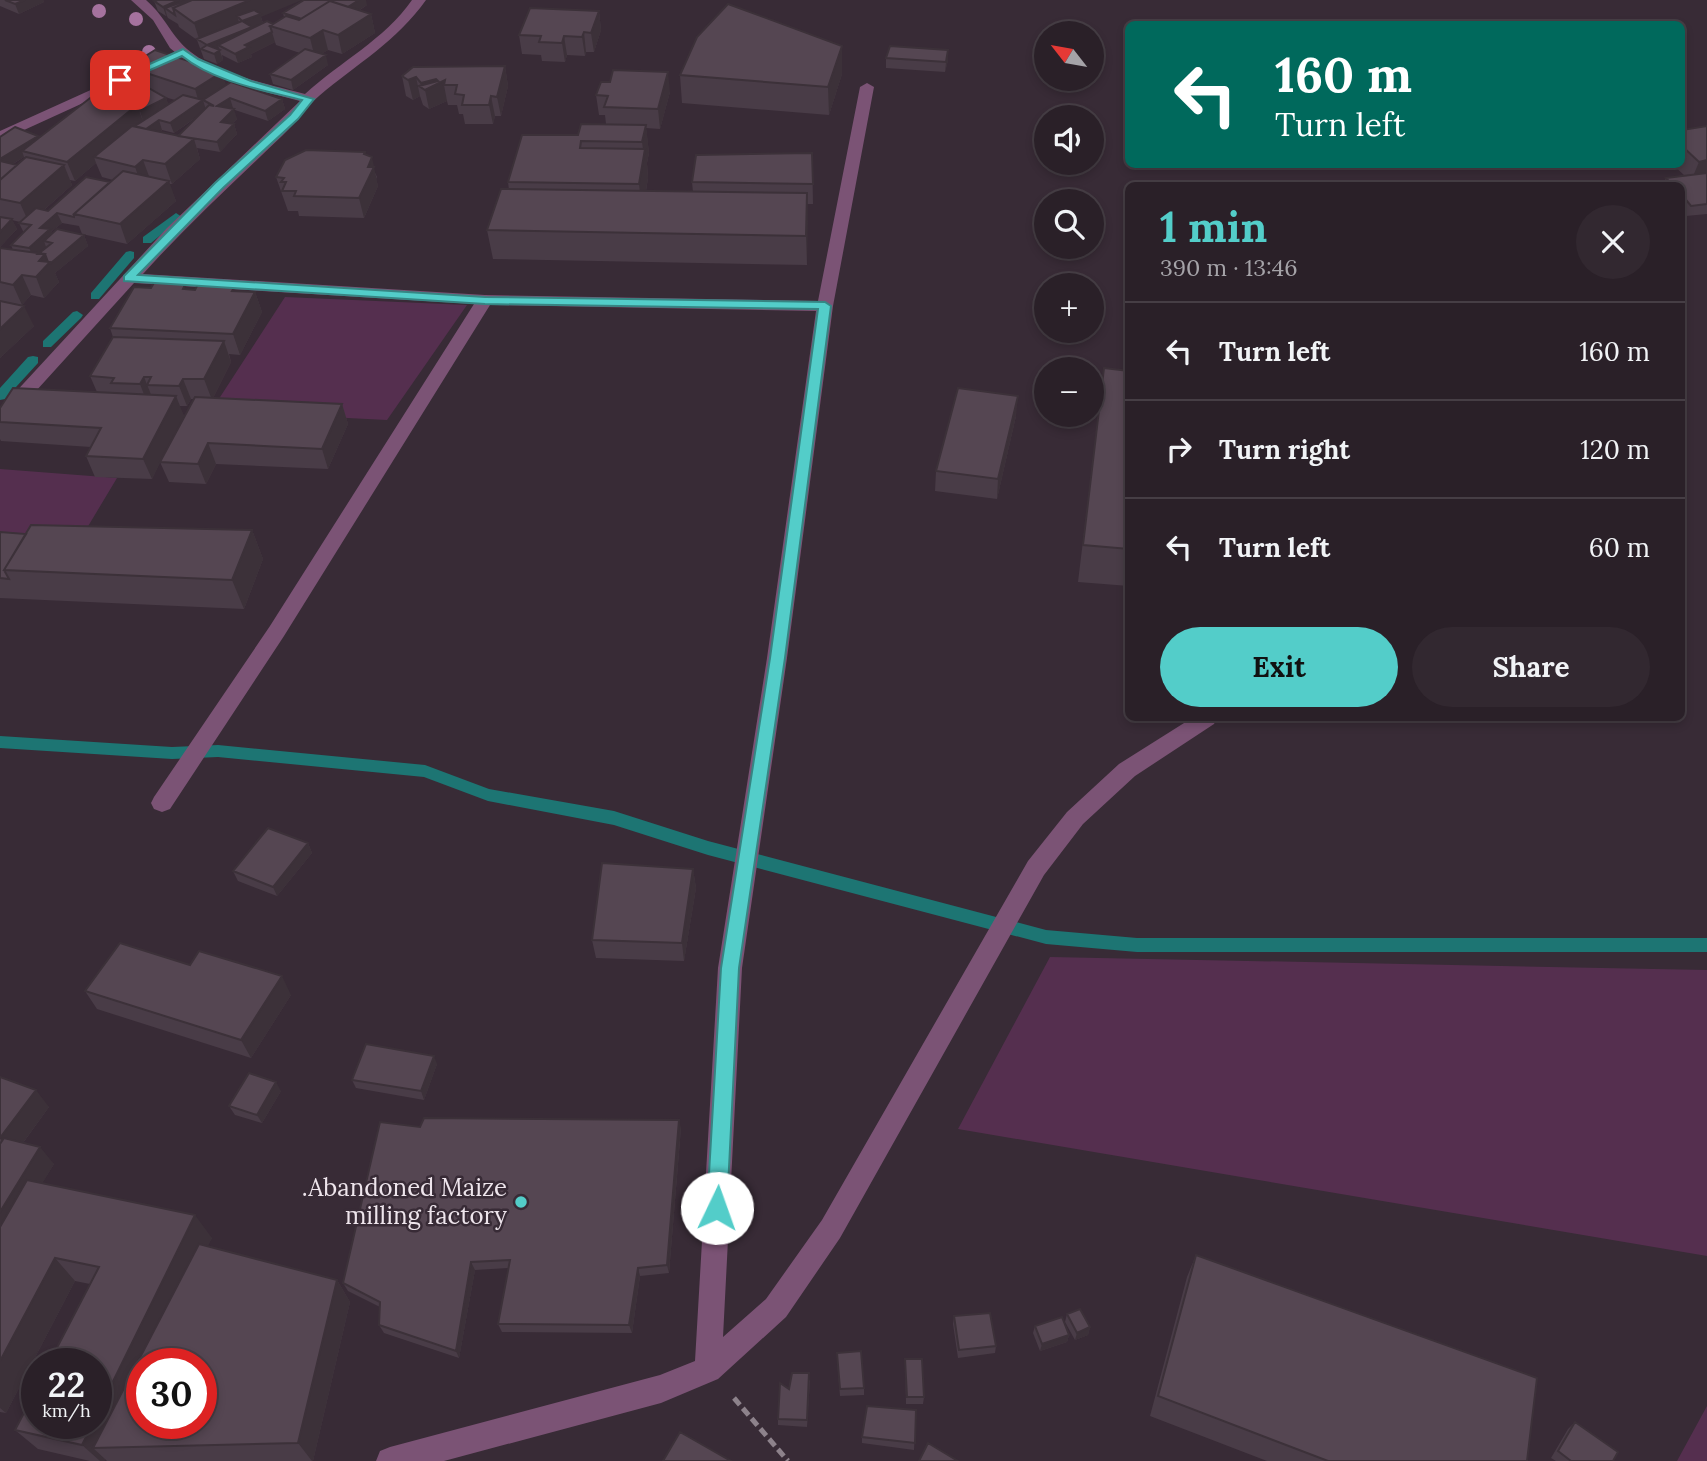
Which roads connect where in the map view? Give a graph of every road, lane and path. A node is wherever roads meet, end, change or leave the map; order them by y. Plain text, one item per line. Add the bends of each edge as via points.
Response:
1 (138, 0) edge
2 (419, 0) edge
3 (183, 52) junction
4 (867, 87) dead end
5 (309, 99) junction
6 (0, 137) edge
7 (129, 278) junction
8 (485, 300) junction
9 (825, 306) junction
10 (0, 420) edge
11 (1202, 721) edge
12 (162, 803) dead end
13 (708, 1369) junction
14 (390, 1461) edge
15 (788, 1461) edge

1 - 3 street
2 - 5 street via 380,43
3 - 5 street via 247,83
3 - 6 street
4 - 9 street
5 - 7 street
7 - 8 street
7 - 10 street
8 - 9 street
8 - 12 street via 277,631
9 - 13 street via 730,968
11 - 13 street via 1127,770 1075,818 1036,868 831,1229 776,1308
13 - 14 street via 661,1389
13 - 15 path

